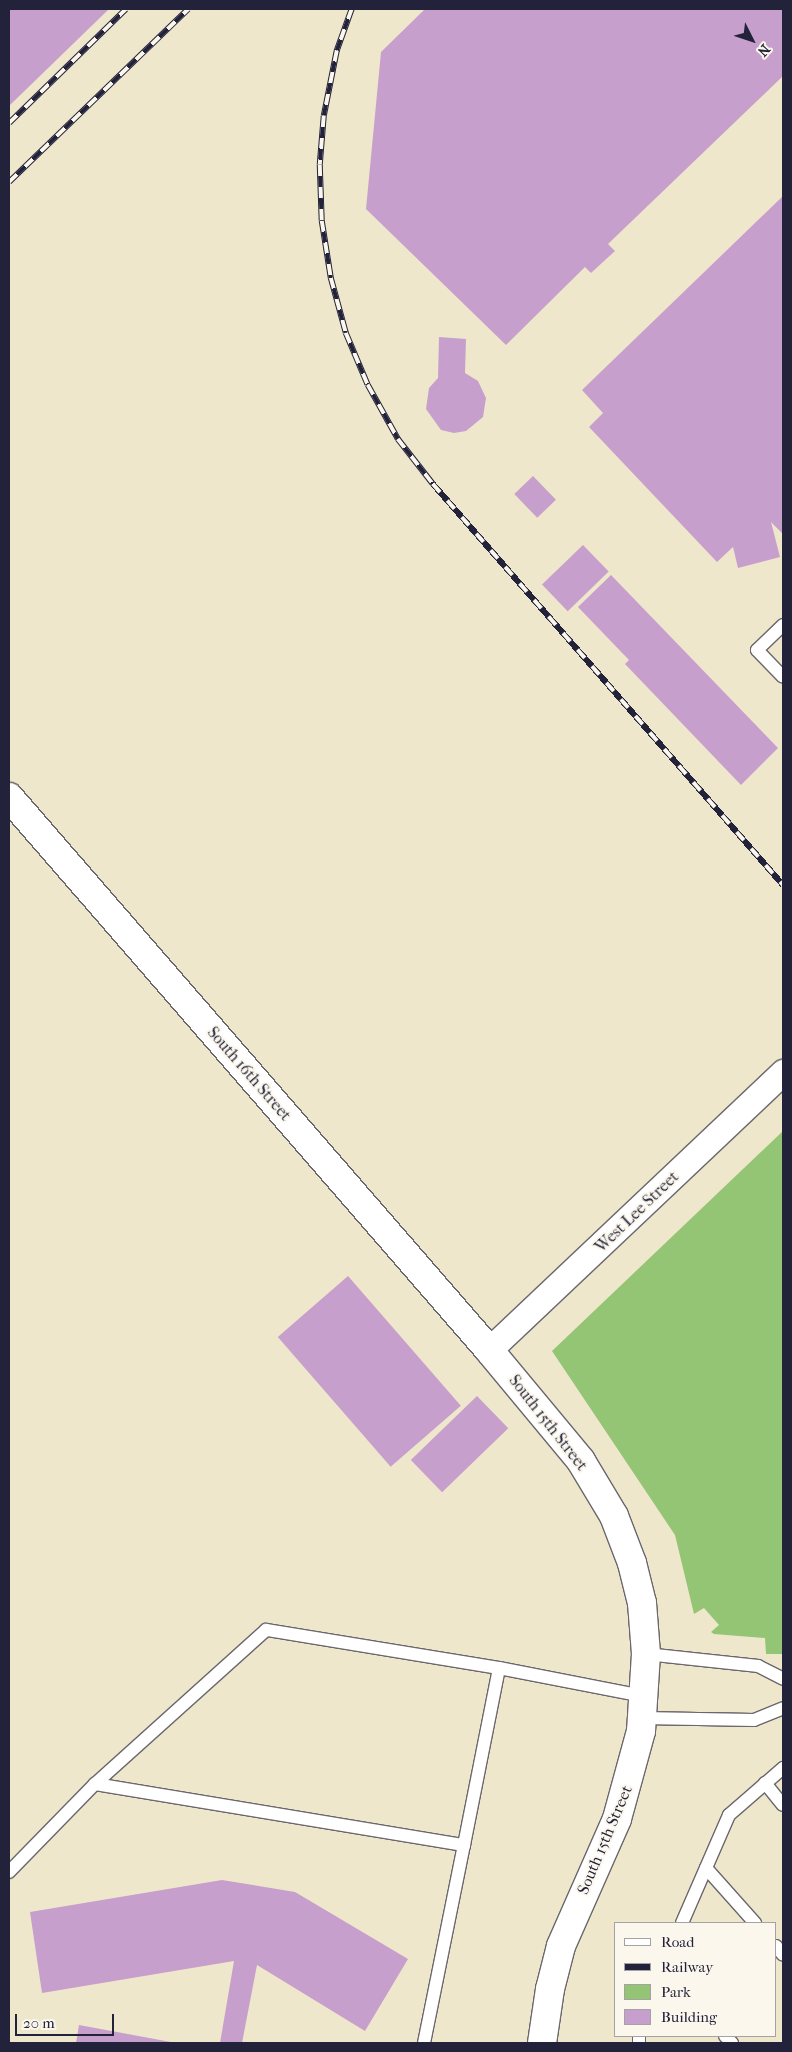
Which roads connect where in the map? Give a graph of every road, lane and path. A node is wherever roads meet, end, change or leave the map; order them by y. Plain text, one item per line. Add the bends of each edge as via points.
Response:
1 (783, 625) edge
2 (783, 677) edge
3 (9, 797) edge
4 (783, 1072) edge
5 (489, 1350) junction
6 (646, 1654) junction
7 (499, 1668) junction
8 (783, 1679) edge
9 (643, 1707) junction
10 (783, 1708) edge
11 (783, 1768) edge
12 (95, 1784) junction
13 (765, 1784) junction
14 (783, 1805) edge
15 (464, 1844) junction
16 (706, 1868) junction
17 (9, 1872) edge
18 (682, 1922) edge
19 (754, 1922) edge
20 (424, 2043) edge
21 (542, 2043) edge

1 - 2 lane via 757,650
3 - 5 street, South 16th Street
4 - 5 street, West Lee Street
5 - 6 street, South 15th Street via 581,1461 614,1516 640,1595
6 - 8 lane via 758,1666
6 - 9 street, South 15th Street
7 - 9 lane
7 - 12 lane via 266,1630
7 - 15 lane
9 - 10 lane via 754,1720
9 - 21 street, South 15th Street via 631,1776 617,1819 561,1946 550,1989
11 - 13 lane
12 - 15 lane
12 - 17 lane
13 - 14 lane
13 - 16 lane via 729,1815
15 - 20 lane
16 - 18 lane
16 - 19 lane

